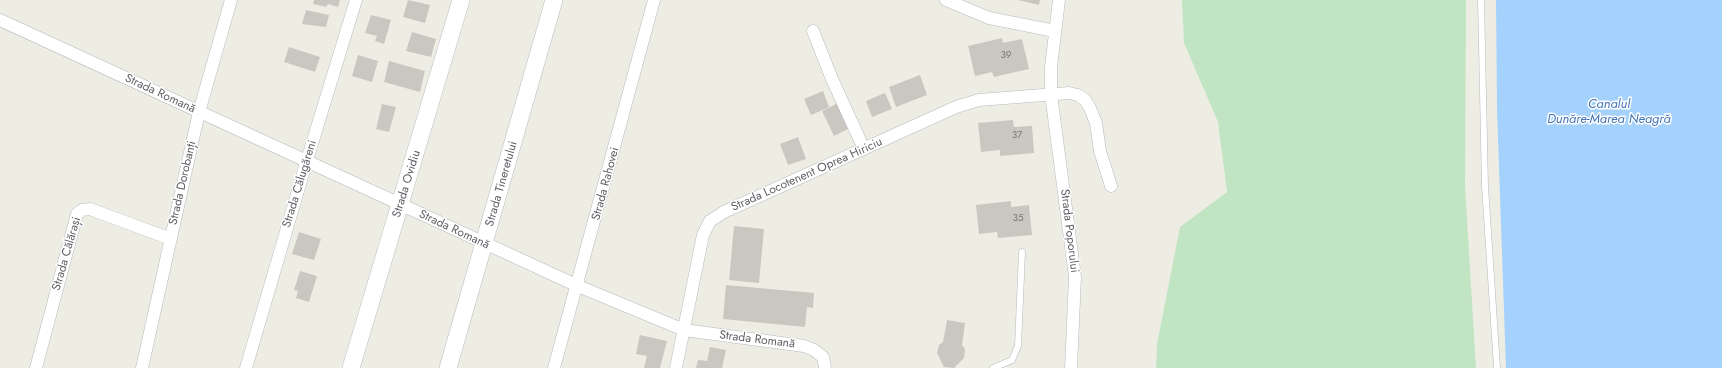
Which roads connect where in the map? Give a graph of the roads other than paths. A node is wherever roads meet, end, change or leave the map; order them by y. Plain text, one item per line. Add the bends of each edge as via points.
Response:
1 (231, 0) edge
2 (356, 0) edge
3 (461, 0) edge
4 (554, 0) edge
5 (654, 0) edge
6 (946, 0) edge
7 (1059, 0) edge
8 (1481, 0) edge
9 (0, 20) edge
10 (813, 31) dead end
11 (1055, 31) junction
12 (1051, 94) junction
13 (199, 112) junction
14 (864, 149) junction
15 (307, 160) junction
16 (1110, 186) dead end
17 (400, 205) junction
18 (171, 240) junction
19 (485, 244) junction
20 (1022, 252) dead end
21 (578, 286) junction
22 (684, 330) junction
23 (36, 368) edge
24 (142, 368) edge
25 (246, 368) edge
26 (351, 368) edge
27 (448, 368) edge
28 (554, 368) edge
29 (676, 368) edge
30 (825, 368) edge
31 (993, 368) edge
32 (1071, 368) edge
33 (1497, 368) edge

1 - 13 street, Strada Dorobanți
2 - 15 street, Strada Călugăreni
3 - 17 main road, Strada Ovidiu
4 - 19 main road, Strada Tineretului
5 - 21 street, Strada Rahovei
6 - 11 street via 989,18
7 - 11 street, Strada Poporului
8 - 33 lane via 1485,186
9 - 13 street, Strada Romană
10 - 14 street
11 - 12 street, Strada Poporului
12 - 14 street, Strada Locotenent Oprea Hiriciu via 966,103
12 - 16 street via 1069,93 1085,100 1096,123 1100,151
12 - 32 street, Strada Poporului via 1075,277
13 - 15 street, Strada Romană
13 - 18 street, Strada Dorobanți
14 - 22 street, Strada Locotenent Oprea Hiriciu via 724,212 710,221 702,235
15 - 17 street, Strada Romană
15 - 25 street, Strada Călugăreni
17 - 19 street, Strada Romană
17 - 26 main road, Strada Ovidiu
18 - 23 street, Strada Călărași via 90,209 77,214
18 - 24 street, Strada Dorobanți
19 - 21 street, Strada Romană
19 - 27 main road, Strada Tineretului
20 - 31 lane via 1018,346 1012,360
21 - 22 street, Strada Romană
21 - 28 street, Strada Rahovei
22 - 29 street, Strada Locotenent Oprea Hiriciu
22 - 30 street, Strada Romană via 804,346 814,350 822,358

